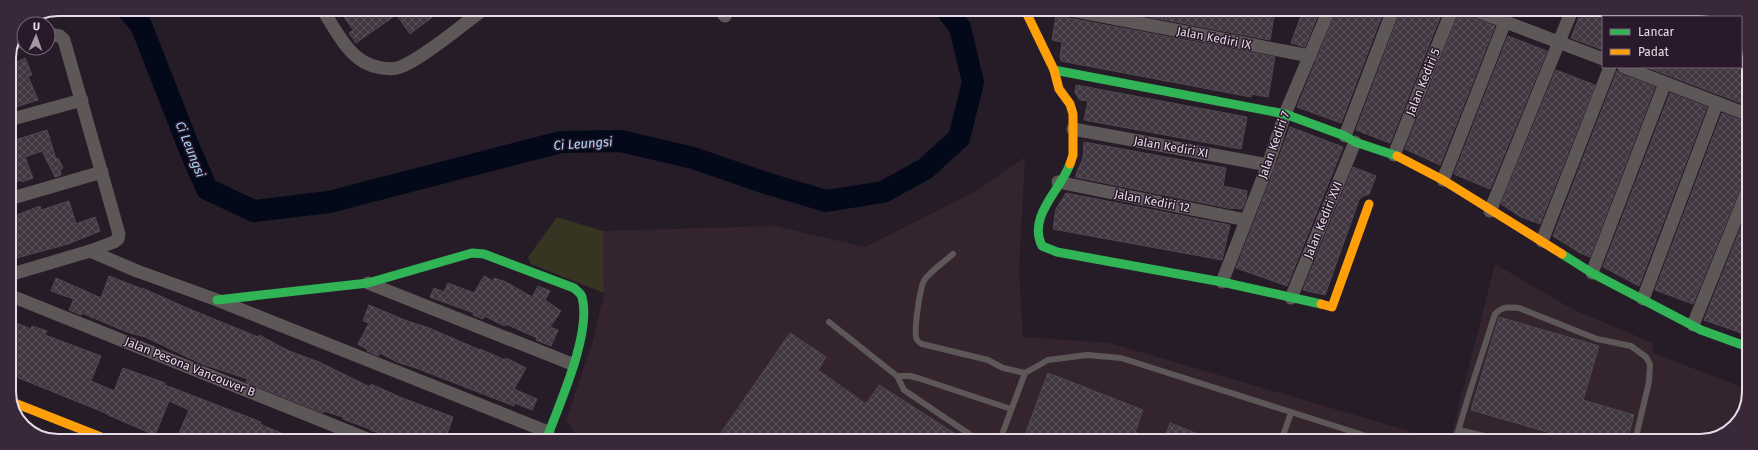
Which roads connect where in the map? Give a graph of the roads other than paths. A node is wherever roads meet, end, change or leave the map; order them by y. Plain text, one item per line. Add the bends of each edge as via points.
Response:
1 (327, 16) edge
2 (474, 16) edge
3 (1028, 16) edge
4 (1102, 16) edge
5 (1327, 16) edge
6 (1391, 16) edge
7 (1450, 16) edge
8 (1490, 16) edge
9 (1569, 16) edge
10 (1505, 22) junction
11 (56, 35) edge
12 (1558, 42) junction
13 (1310, 56) junction
14 (1602, 59) edge
15 (1610, 68) edge
16 (1627, 68) edge
17 (1054, 70) junction
18 (1666, 83) junction
19 (82, 100) junction
20 (1717, 103) junction
21 (1742, 112) edge
22 (1285, 114) junction
23 (16, 118) edge
24 (1073, 129) junction
25 (1350, 139) junction
26 (1394, 155) junction
27 (1268, 165) junction
28 (102, 172) junction
29 (1443, 180) junction
30 (1058, 182) junction
31 (16, 197) edge
32 (1369, 204) dead end
33 (1742, 204) edge
34 (1490, 211) junction
35 (1246, 220) junction
36 (1542, 241) junction
37 (90, 251) junction
38 (953, 254) dead end
39 (1592, 272) junction
40 (16, 273) edge
41 (1222, 282) junction
42 (368, 283) junction
43 (16, 298) edge
44 (1290, 298) junction
45 (1643, 299) junction
46 (218, 300) junction
47 (829, 322) dead end
48 (1693, 324) junction
49 (1742, 342) edge
50 (572, 364) junction
51 (1025, 373) junction
52 (897, 376) junction
53 (17, 404) edge
54 (1011, 409) junction
55 (1291, 413) junction
56 (1459, 430) junction
57 (91, 434) edge
58 (355, 434) edge
59 (542, 434) edge
60 (548, 434) edge
61 (969, 434) edge
62 (1002, 434) edge
63 (1284, 434) edge
64 (1358, 434) edge
65 (1458, 434) edge
66 (1476, 434) edge
67 (1637, 434) edge

1 - 2 street via 350,49 364,62 379,68 397,68 416,59
3 - 17 street
4 - 13 street, Jalan Kediri IX
5 - 13 street, Jalan Kediri 7
6 - 25 street, Jalan Kediri XVI
7 - 26 street, Jalan Kediri 5
8 - 10 street
9 - 12 street
10 - 12 street
10 - 29 street
11 - 19 street via 64,40
12 - 14 street
12 - 34 street
13 - 22 street, Jalan Kediri 7
15 - 36 street
16 - 18 street
17 - 22 street
17 - 24 street via 1058,89 1070,104 1074,114
18 - 20 street
18 - 39 street
19 - 23 street
19 - 28 street
20 - 21 street
20 - 45 street
22 - 25 street
22 - 27 street, Jalan Kediri 7
24 - 27 street, Jalan Kediri XI
24 - 30 street via 1073,155 1069,167
25 - 26 street
25 - 44 street, Jalan Kediri XVI
26 - 29 street
27 - 35 street, Jalan Kediri 7
28 - 31 street
28 - 37 street via 119,234 114,242
29 - 34 street
30 - 35 street, Jalan Kediri 12
30 - 41 street via 1040,216 1038,238 1042,246 1057,252
32 - 44 street via 1332,307
33 - 48 street
34 - 36 street
35 - 41 street, Jalan Kediri 7
36 - 39 street
37 - 40 street
37 - 46 street
38 - 51 lane via 926,278 921,286 917,342 988,360 1003,368
39 - 45 street
41 - 44 street
42 - 46 street
42 - 50 street
42 - 50 street via 472,253 484,254 574,288 582,295 584,307 581,333
43 - 58 street, Jalan Pesona Vancouver B
45 - 48 street
46 - 59 street
47 - 52 lane
48 - 49 street via 1701,330
50 - 60 street
51 - 54 lane
51 - 55 lane via 1048,360 1087,355 1121,358
52 - 54 lane via 918,378
52 - 61 lane via 904,390
53 - 57 street
54 - 62 lane
55 - 63 lane
55 - 64 lane
56 - 65 lane
56 - 66 lane
56 - 67 lane via 1495,314 1501,308 1508,307 1519,308 1597,339 1631,346 1646,357 1650,364 1649,382

